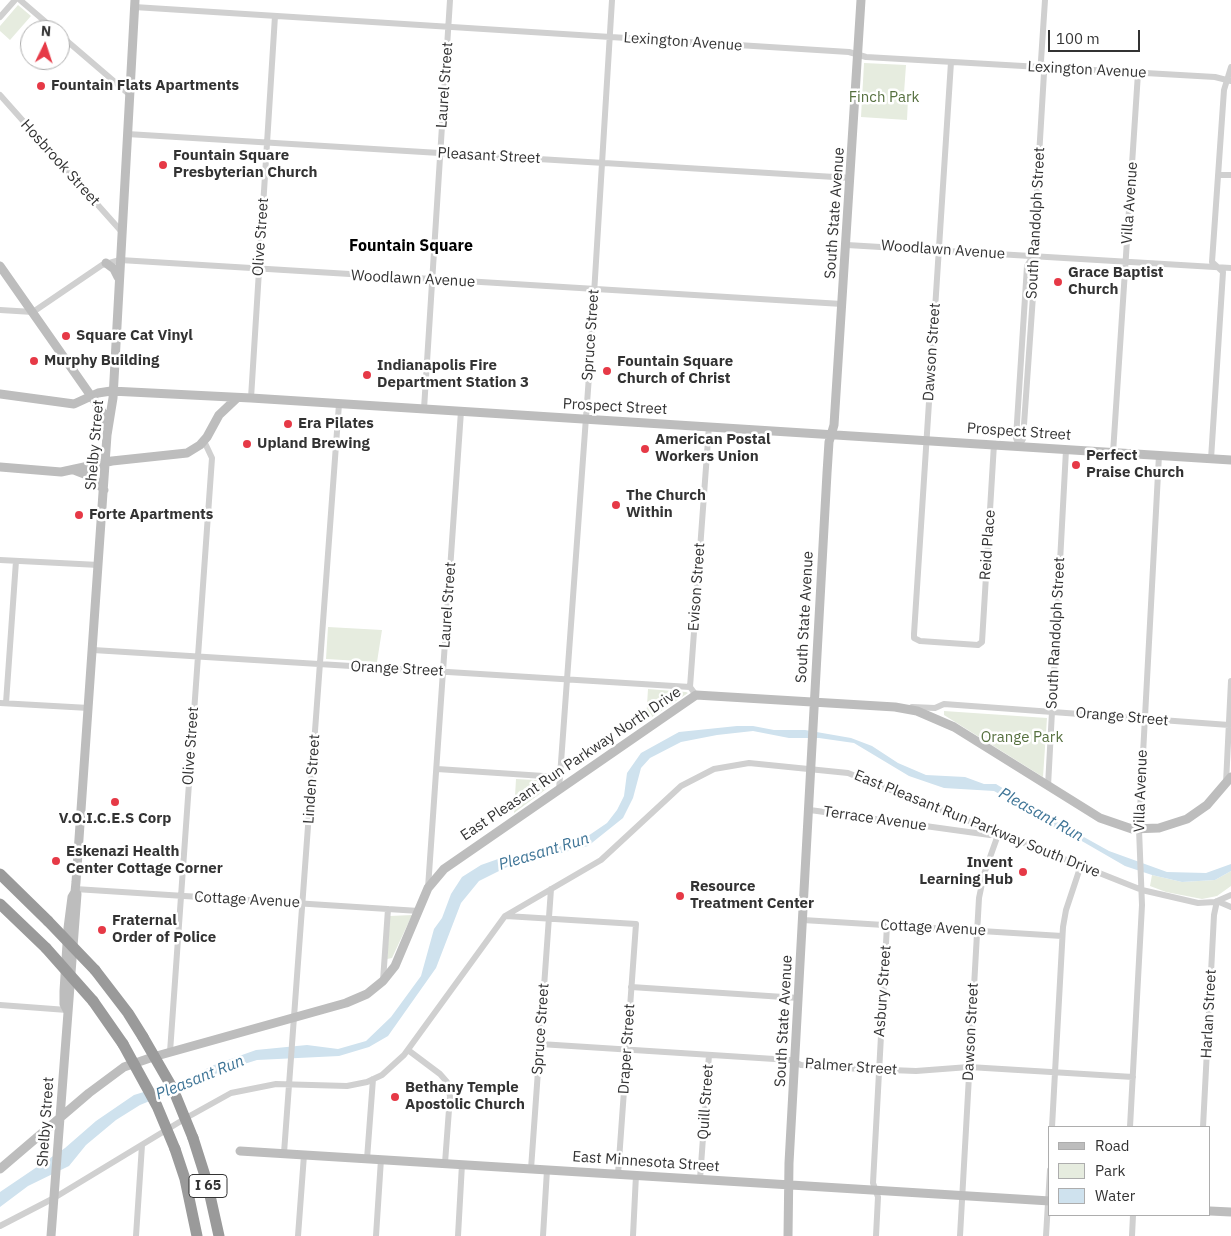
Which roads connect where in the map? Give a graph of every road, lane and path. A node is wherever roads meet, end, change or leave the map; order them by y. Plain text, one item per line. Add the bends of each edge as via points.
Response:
1 (14, 0) edge
2 (20, 0) edge
3 (450, 0) edge
4 (612, 0) edge
5 (861, 0) edge
6 (1045, 0) edge
7 (135, 3) edge
8 (275, 16) junction
9 (0, 17) edge
10 (43, 20) edge
11 (448, 27) junction
12 (610, 37) junction
13 (70, 43) edge
14 (858, 54) junction
15 (950, 62) junction
16 (1042, 67) junction
17 (1231, 67) edge
18 (1138, 73) junction
19 (1229, 80) edge
20 (130, 95) junction
21 (0, 96) edge
22 (127, 134) junction
23 (267, 143) junction
24 (440, 153) junction
25 (602, 163) junction
26 (1218, 175) junction
27 (1231, 175) edge
28 (851, 178) junction
29 (121, 231) junction
30 (847, 244) junction
31 (938, 250) junction
32 (1033, 256) junction
33 (120, 260) junction
34 (1126, 262) junction
35 (106, 263) junction
36 (0, 266) edge
37 (1218, 267) junction
38 (1231, 268) edge
39 (259, 269) junction
40 (119, 280) junction
41 (432, 280) junction
42 (594, 290) junction
43 (842, 304) junction
44 (0, 310) edge
45 (33, 312) junction
46 (113, 391) junction
47 (0, 394) edge
48 (91, 396) junction
49 (237, 398) junction
50 (251, 398) junction
51 (339, 404) junction
52 (424, 409) junction
53 (461, 411) junction
54 (585, 419) junction
55 (709, 426) junction
56 (831, 434) junction
57 (107, 435) junction
58 (926, 440) junction
59 (204, 441) junction
60 (994, 444) junction
61 (1019, 446) junction
62 (1066, 450) junction
63 (1113, 453) junction
64 (1159, 455) junction
65 (1210, 459) junction
66 (1231, 460) edge
67 (106, 463) junction
68 (0, 467) edge
69 (74, 470) junction
70 (104, 490) junction
71 (0, 560) edge
72 (16, 561) junction
73 (99, 565) junction
74 (980, 644) joint
75 (93, 650) junction
76 (197, 656) junction
77 (320, 664) junction
78 (443, 672) junction
79 (566, 679) junction
80 (1231, 681) edge
81 (693, 691) junction
82 (814, 702) junction
83 (3, 703) edge
84 (895, 707) junction
85 (89, 708) junction
86 (1052, 712) junction
87 (1145, 719) junction
88 (1229, 725) junction
89 (811, 768) junction
90 (437, 769) junction
91 (559, 777) junction
92 (1228, 780) edge
93 (1048, 786) junction
94 (559, 790) junction
95 (810, 810) junction
96 (1139, 829) junction
97 (1000, 832) junction
98 (1081, 866) junction
99 (0, 869) edge
100 (0, 874) edge
101 (428, 888) junction
102 (551, 889) junction
103 (1142, 890) junction
104 (75, 891) junction
105 (1231, 895) edge
106 (180, 896) junction
107 (27, 900) junction
108 (1217, 902) junction
109 (304, 903) junction
110 (0, 904) edge
111 (1231, 907) edge
112 (388, 909) junction
113 (419, 910) junction
114 (505, 916) junction
115 (549, 918) junction
116 (803, 920) junction
117 (887, 925) junction
118 (977, 930) junction
119 (1062, 936) junction
120 (382, 982) junction
121 (631, 987) junction
122 (799, 998) junction
123 (0, 1005) edge
124 (67, 1010) junction
125 (295, 1019) junction
126 (540, 1044) junction
127 (408, 1050) junction
128 (627, 1050) junction
129 (170, 1052) junction
130 (709, 1055) junction
131 (795, 1063) junction
132 (969, 1066) junction
133 (878, 1070) junction
134 (1055, 1072) junction
135 (1133, 1077) junction
136 (373, 1079) junction
137 (290, 1084) junction
138 (60, 1118) junction
139 (1052, 1126) edge
140 (1130, 1126) edge
141 (1203, 1126) edge
142 (142, 1145) junction
143 (240, 1151) dead end
144 (284, 1153) junction
145 (304, 1155) junction
146 (367, 1158) junction
147 (381, 1159) junction
148 (444, 1163) junction
149 (462, 1164) junction
150 (0, 1169) edge
151 (531, 1169) junction
152 (547, 1170) junction
153 (618, 1174) junction
154 (636, 1175) junction
155 (700, 1179) junction
156 (790, 1185) junction
157 (875, 1190) junction
158 (962, 1195) junction
159 (54, 1198) junction
160 (1048, 1201) edge
161 (1211, 1211) edge
162 (1231, 1212) edge
163 (1048, 1213) edge
164 (1133, 1216) edge
165 (0, 1226) edge
166 (51, 1236) edge
167 (136, 1236) edge
168 (197, 1236) edge
169 (219, 1236) edge
170 (298, 1236) edge
171 (376, 1236) edge
172 (458, 1236) edge
173 (543, 1236) edge
174 (632, 1236) edge
175 (788, 1236) edge
176 (876, 1236) edge
177 (960, 1236) edge
178 (1046, 1236) edge
179 (1132, 1236) edge

1 - 9 street
2 - 10 street
3 - 11 street, Laurel Street
4 - 12 street, Spruce Street
5 - 14 street, South State Avenue
6 - 16 street, South Randolph Street
7 - 8 street, Lexington Avenue
7 - 20 street, Shelby Street
8 - 11 street, Lexington Avenue
8 - 23 street, Olive Street
11 - 12 street, Lexington Avenue
11 - 24 street, Laurel Street
12 - 14 street, Lexington Avenue
12 - 25 street, Spruce Street
13 - 20 street
14 - 15 street, Lexington Avenue
14 - 28 street, South State Avenue
15 - 16 street, Lexington Avenue
15 - 31 street, Dawson Street
16 - 18 street, Lexington Avenue
16 - 32 street, South Randolph Street
17 - 19 street
18 - 19 street, Lexington Avenue
18 - 34 street, Villa Avenue
19 - 26 street via 1224,90
20 - 22 street, Shelby Street
21 - 29 street, Hosbrook Street
22 - 23 street, Pleasant Street
22 - 29 street, Shelby Street
23 - 24 street, Pleasant Street
23 - 39 street, Olive Street
24 - 25 street, Pleasant Street
24 - 41 street, Laurel Street
25 - 28 street, Pleasant Street
25 - 42 street, Spruce Street
26 - 27 street
26 - 37 street via 1212,262
28 - 30 street, South State Avenue
29 - 33 street, Shelby Street
30 - 31 street, Woodlawn Avenue
30 - 43 street, South State Avenue
31 - 32 street, Woodlawn Avenue
31 - 58 street, Dawson Street
32 - 34 street, Woodlawn Avenue
32 - 61 street, South Randolph Street via 1035,267 1023,439
33 - 35 street, Woodlawn Avenue
33 - 39 street, Woodlawn Avenue
33 - 40 street, Shelby Street
34 - 37 street, Woodlawn Avenue
34 - 63 street, Villa Avenue
35 - 40 street via 115,270
35 - 45 street, Woodlawn Avenue
36 - 45 street
37 - 38 street, Woodlawn Avenue
37 - 65 street via 1223,272
39 - 41 street, Woodlawn Avenue
39 - 50 street, Olive Street
40 - 46 street, Shelby Street
41 - 42 street, Woodlawn Avenue
41 - 52 street, Laurel Street
42 - 43 street, Woodlawn Avenue
42 - 54 street, Spruce Street
43 - 56 street, South State Avenue
44 - 45 street
45 - 48 street
46 - 48 street, Prospect Street
46 - 49 street, Prospect Street
46 - 57 street, Shelby Street
47 - 48 street, Prospect Street via 71,404
48 - 57 street via 105,416
49 - 50 street, Prospect Street
49 - 59 street via 220,415
50 - 51 street, Prospect Street
51 - 52 street, Prospect Street
51 - 77 street, Linden Street
52 - 53 street, Prospect Street
53 - 54 street, Prospect Street
53 - 78 street, Laurel Street
54 - 55 street, Prospect Street
54 - 79 street, Spruce Street
55 - 56 street, Prospect Street
55 - 81 street, Evison Street
56 - 58 street, Prospect Street
56 - 82 street, South State Avenue
57 - 67 street, Shelby Street
58 - 60 street, Prospect Street
58 - 74 street, Dawson Street via 914,638
59 - 67 street via 184,453
59 - 76 street, Olive Street via 212,458
60 - 61 street, Prospect Street
60 - 74 street, Reid Place
61 - 62 street, Prospect Street
62 - 63 street, Prospect Street
62 - 86 street, South Randolph Street
63 - 64 street, Prospect Street
64 - 65 street, Prospect Street
64 - 87 street, Villa Avenue
65 - 66 street, Prospect Street
67 - 69 street
67 - 70 street, Shelby Street
68 - 69 street via 47,472
69 - 70 street via 92,476
70 - 73 street, Shelby Street
71 - 72 street
72 - 73 street
72 - 83 street
73 - 75 street, Shelby Street
75 - 76 street, Orange Street
75 - 85 street, Shelby Street
76 - 77 street, Orange Street
76 - 106 street, Olive Street
77 - 78 street, Orange Street
77 - 109 street, Linden Street
78 - 79 street, Orange Street
78 - 90 street, Laurel Street
79 - 81 street, Orange Street
79 - 91 street, Spruce Street
80 - 88 street
81 - 82 street, East Pleasant Run Parkway North Drive
81 - 94 street, East Pleasant Run Parkway North Drive
82 - 84 street, East Pleasant Run Parkway North Drive
82 - 89 street, South State Avenue
83 - 85 street
84 - 86 street, Orange Street via 935,708 944,704
84 - 93 street, East Pleasant Run Parkway North Drive via 917,711 947,723
85 - 104 street, Shelby Street
86 - 87 street, Orange Street
86 - 93 street, South Randolph Street
87 - 88 street, Orange Street
87 - 96 street, Villa Avenue
88 - 92 street
89 - 95 street, South State Avenue
89 - 97 street, East Pleasant Run Parkway South Drive via 842,771 865,778
89 - 102 street, East Pleasant Run Parkway South Drive via 737,763 698,775 681,786 601,860
90 - 91 street
90 - 101 street, Laurel Street
91 - 94 street, Spruce Street
92 - 96 street, East Pleasant Run Parkway North Drive via 1202,809 1186,819 1164,827
93 - 96 street, East Pleasant Run Parkway North Drive via 1106,821
94 - 101 street, East Pleasant Run Parkway North Drive via 451,863
95 - 97 street, Terrace Avenue via 990,836
95 - 116 street, South State Avenue
96 - 103 street, Villa Avenue
97 - 98 street, East Pleasant Run Parkway South Drive
97 - 118 street, Dawson Street via 982,881
98 - 103 street, East Pleasant Run Parkway South Drive
98 - 119 street via 1065,913
99 - 107 highway
100 - 107 highway, I 65
101 - 113 street, East Pleasant Run Parkway North Drive
102 - 114 street, East Pleasant Run Parkway South Drive
102 - 115 street, Spruce Street
103 - 108 street, East Pleasant Run Parkway South Drive via 1181,901
103 - 135 street, Villa Avenue
104 - 106 street, Cottage Avenue
104 - 124 street, Shelby Street via 76,927
105 - 108 street, East Pleasant Run Parkway South Drive
106 - 109 street, Cottage Avenue
106 - 129 street, Olive Street
107 - 169 highway, I 65, bridge via 95,970 128,1013 169,1082 193,1138
108 - 111 street, East Pleasant Run Parkway South Drive
108 - 141 street, Harlan Street
109 - 112 street, Cottage Avenue
109 - 125 street, Linden Street
110 - 168 highway, I 65, bridge via 46,948 92,1000 123,1044 157,1106 175,1148
112 - 113 street, Cottage Avenue
112 - 120 street
113 - 120 street, East Pleasant Run Parkway North Drive via 399,958
114 - 115 street
114 - 127 street, East Pleasant Run Parkway South Drive
115 - 121 street, Draper Street via 636,924
115 - 126 street, Spruce Street
116 - 117 street, Cottage Avenue
116 - 122 street, South State Avenue
117 - 118 street, Cottage Avenue
117 - 133 street, Asbury Street
118 - 119 street, Cottage Avenue
118 - 132 street, Dawson Street
119 - 134 street
120 - 125 street, East Pleasant Run Parkway North Drive via 352,1001
121 - 122 street
121 - 128 street, Draper Street
122 - 131 street, South State Avenue
123 - 124 street
124 - 138 street, Shelby Street
125 - 129 street, East Pleasant Run Parkway North Drive
125 - 137 street, Linden Street
126 - 128 street, Palmer Street
126 - 151 street, Spruce Street
127 - 136 street, East Pleasant Run Parkway South Drive via 390,1070
127 - 148 street via 447,1082 450,1096
128 - 130 street, Palmer Street
128 - 153 street, Draper Street
129 - 138 street, East Pleasant Run Parkway North Drive via 118,1070
130 - 131 street, Palmer Street via 790,1060
130 - 155 street, Quill Street
131 - 133 street, Palmer Street
131 - 156 street, South State Avenue
132 - 133 street, Palmer Street via 916,1071
132 - 134 street, Palmer Street
132 - 158 street, Dawson Street
133 - 157 street, Asbury Street
134 - 135 street, Palmer Street
134 - 139 street
135 - 140 street, Villa Avenue
136 - 137 street, East Pleasant Run Parkway South Drive via 343,1086
136 - 146 street
137 - 142 street, East Pleasant Run Parkway South Drive via 262,1085 230,1093
137 - 144 street, Linden Street
138 - 150 street, East Pleasant Run Parkway North Drive
138 - 159 street, Shelby Street
142 - 159 street, East Pleasant Run Parkway South Drive
142 - 167 street
143 - 144 street, East Minnesota Street
144 - 145 street, East Minnesota Street
145 - 146 street, East Minnesota Street
145 - 170 street
146 - 147 street, East Minnesota Street
147 - 148 street, East Minnesota Street
147 - 171 street
148 - 149 street, East Minnesota Street
149 - 151 street, East Minnesota Street
149 - 172 street
151 - 152 street, East Minnesota Street
152 - 153 street, East Minnesota Street
152 - 173 street
153 - 154 street, East Minnesota Street
154 - 155 street, East Minnesota Street
154 - 174 street
155 - 156 street, East Minnesota Street
156 - 157 street, East Minnesota Street
156 - 175 street, South State Avenue
157 - 158 street, East Minnesota Street
157 - 176 street, Asbury Street via 878,1197
158 - 160 street, East Minnesota Street
158 - 177 street, Dawson Street
159 - 165 street, East Pleasant Run Parkway South Drive
159 - 166 street, Shelby Street
161 - 162 street
163 - 178 street
164 - 179 street

